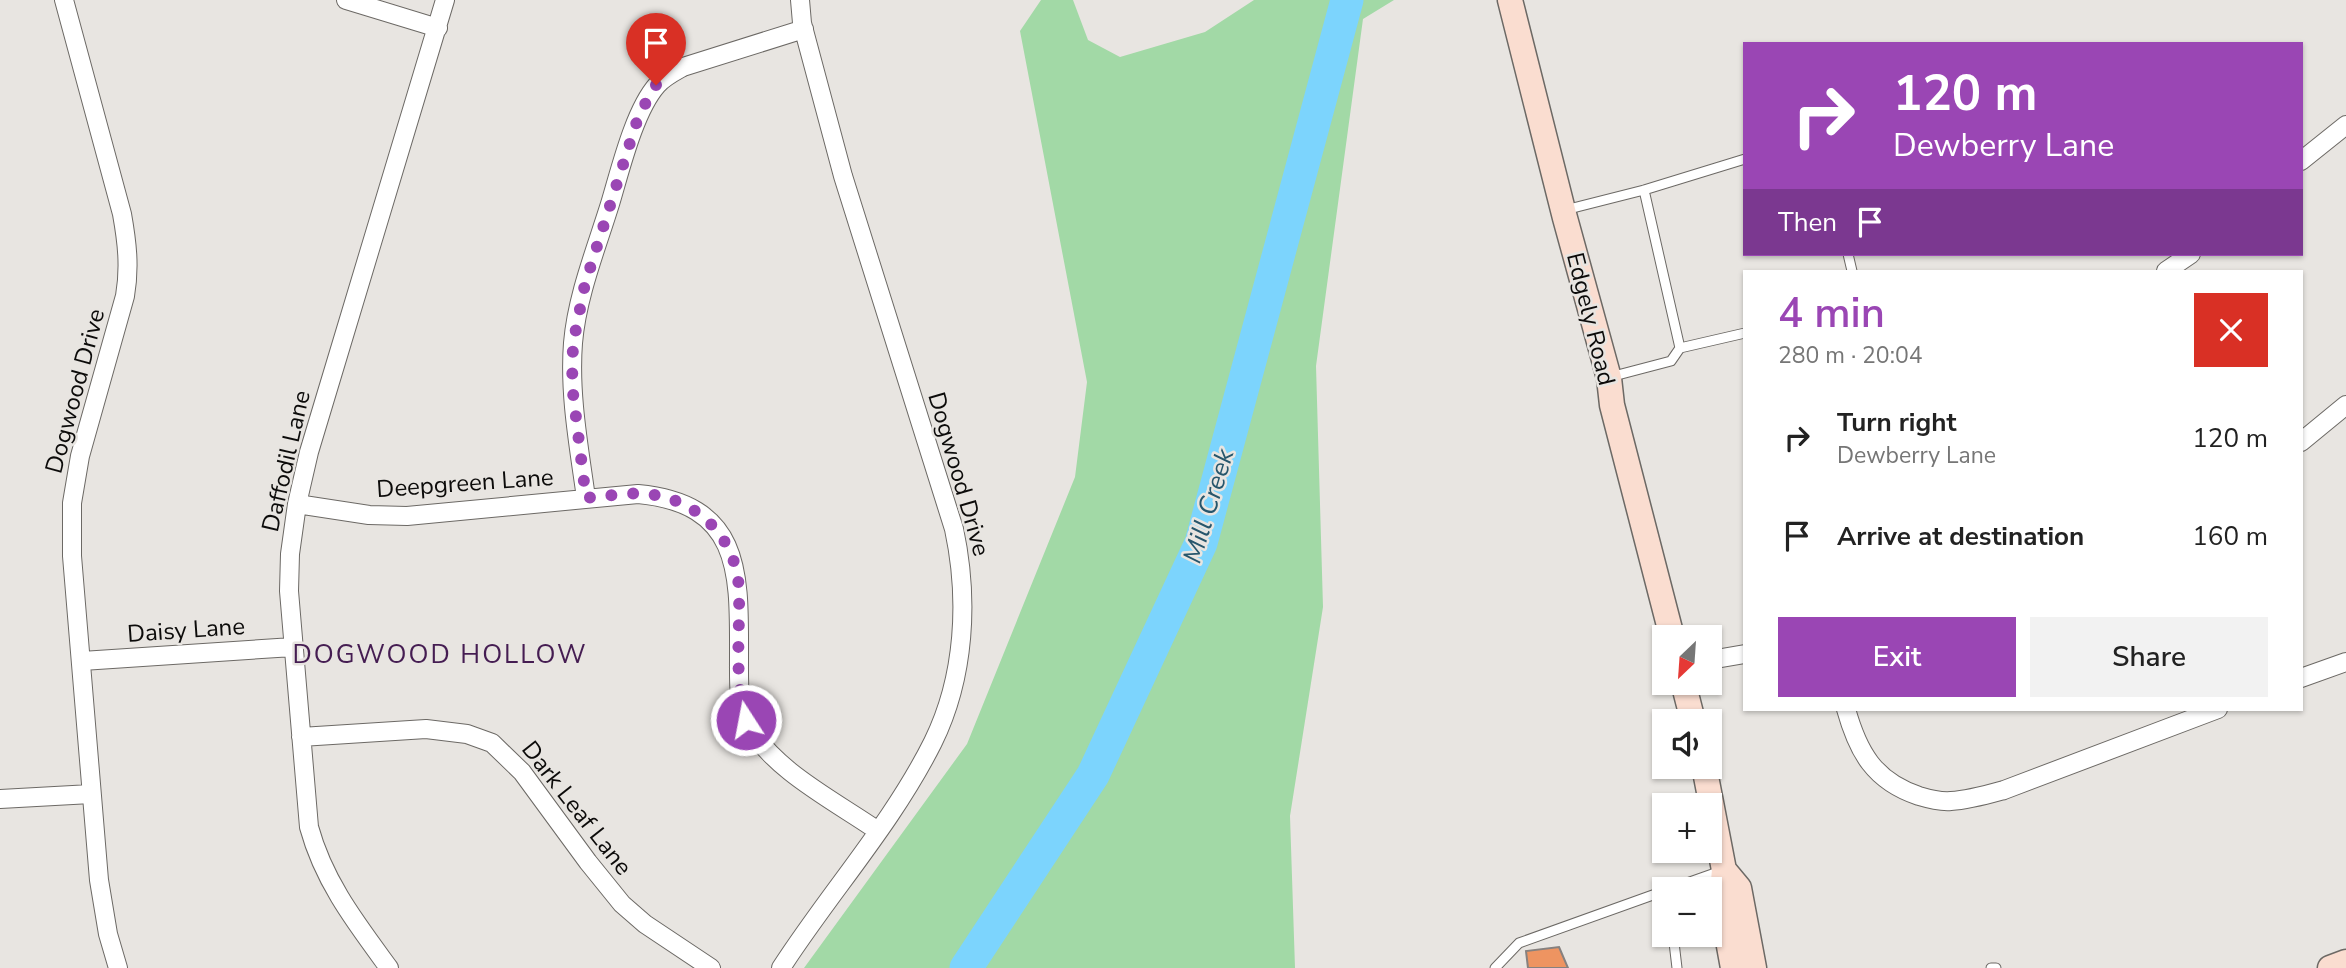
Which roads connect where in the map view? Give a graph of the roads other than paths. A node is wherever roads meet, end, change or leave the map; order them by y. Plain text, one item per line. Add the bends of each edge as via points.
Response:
1 (64, 0) edge
2 (346, 0) edge
3 (445, 0) edge
4 (800, 0) edge
5 (1510, 0) edge
6 (438, 28) junction
7 (804, 29) junction
8 (2346, 125) edge
9 (2303, 159) edge
10 (1743, 160) edge
11 (1644, 190) junction
12 (1563, 211) junction
13 (2188, 256) edge
14 (2167, 270) edge
15 (1743, 333) edge
16 (1680, 348) junction
17 (1609, 377) junction
18 (2346, 405) edge
19 (2303, 440) edge
20 (586, 498) junction
21 (297, 504) junction
22 (1669, 625) edge
23 (293, 647) junction
24 (1743, 654) edge
25 (1722, 658) edge
26 (82, 661) junction
27 (2346, 662) edge
28 (2303, 677) edge
29 (1847, 711) edge
30 (2213, 711) edge
31 (301, 737) junction
32 (1706, 779) edge
33 (91, 794) junction
34 (0, 799) edge
35 (878, 831) junction
36 (1724, 870) junction
37 (1704, 877) edge
38 (1652, 895) edge
39 (1675, 947) edge
40 (2346, 962) edge
41 (118, 968) edge
42 (389, 968) edge
43 (711, 968) edge
44 (781, 968) edge
45 (1495, 968) edge
46 (1677, 968) edge
47 (1733, 968) edge
48 (1754, 968) edge
49 (2330, 968) edge

1 - 26 street, Dogwood Drive via 128,248 125,296 80,456 72,503
2 - 6 street
3 - 6 street, Daffodil Lane
4 - 7 street, Dogwood Drive
5 - 12 main road, Edgely Road
6 - 21 street, Daffodil Lane via 334,366
7 - 20 street via 683,67 656,85 644,106 617,182 573,344 572,385
7 - 35 street, Dogwood Drive via 961,563 962,629 946,709 933,741
8 - 9 street
10 - 11 lane
11 - 12 lane
11 - 16 lane
12 - 17 main road, Edgely Road
13 - 14 street
15 - 16 lane
16 - 17 lane via 1671,361
17 - 22 main road, Edgely Road via 1612,405
18 - 19 street
20 - 21 street, Deepgreen Lane via 407,516
20 - 35 street, Deepgreen Lane via 656,495 697,511 715,528 733,556 739,588 739,687 746,720 768,753
21 - 23 street, Daffodil Lane via 290,554
23 - 26 street, Daisy Lane
23 - 31 street, Daffodil Lane
24 - 25 street
26 - 33 street, Dogwood Drive
27 - 28 street
29 - 30 street via 1855,739 1883,779 1900,790 1947,802 2004,790
31 - 42 street, Daffodil Lane via 315,850 344,907
31 - 43 street, Dark Leaf Lane via 426,729 460,732 492,743 522,772 622,904
32 - 36 main road
33 - 34 street
33 - 41 street, Dogwood Drive via 99,880
35 - 44 street, Dogwood Drive
36 - 37 lane
36 - 47 main road via 1721,902
36 - 48 main road via 1739,888
38 - 45 lane via 1519,943
39 - 46 lane
40 - 49 main road

